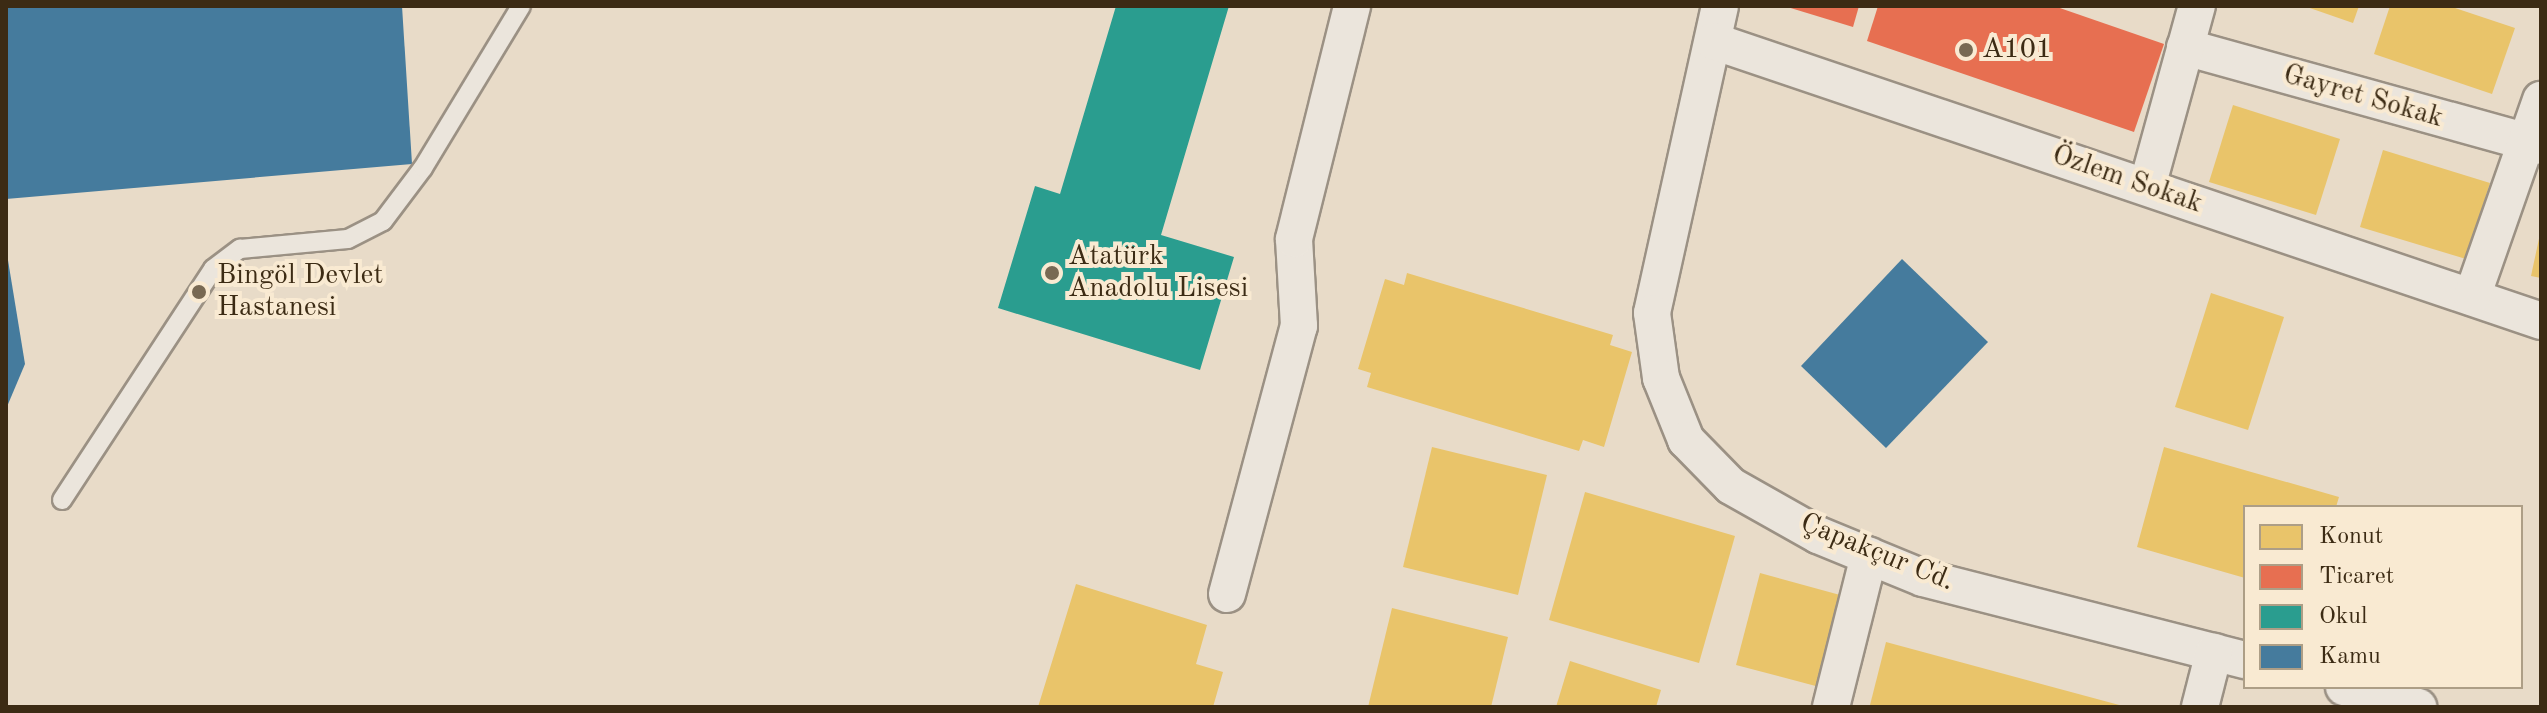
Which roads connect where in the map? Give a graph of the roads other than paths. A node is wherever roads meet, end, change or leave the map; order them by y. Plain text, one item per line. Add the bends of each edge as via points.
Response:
1 (521, 6) edge
2 (1352, 6) edge
3 (1720, 6) edge
4 (2197, 6) edge
5 (1713, 41) junction
6 (2185, 47) junction
7 (2541, 100) edge
8 (2534, 145) edge
9 (2147, 187) junction
10 (2472, 297) junction
11 (2541, 321) edge
12 (62, 500) dead end
13 (1869, 556) junction
14 (1227, 594) dead end
15 (2230, 656) edge
16 (2351, 689) edge
17 (1831, 707) edge
18 (2200, 707) edge
19 (2418, 707) edge

1 - 12 lane via 383,221 348,239 240,249 213,269
2 - 14 street via 1294,239 1299,326
3 - 5 street, Çapakçur Cd.
4 - 6 street
5 - 9 street, Özlem Sokak
5 - 13 street, Çapakçur Cd. via 1652,313 1661,378 1686,440 1731,486
6 - 8 street, Gayret Sokak
6 - 9 street
7 - 8 street
8 - 10 street
9 - 10 street, Özlem Sokak
10 - 11 street, Özlem Sokak
13 - 15 street, Çapakçur Cd. via 1923,578
13 - 17 street
15 - 18 street
16 - 19 street

